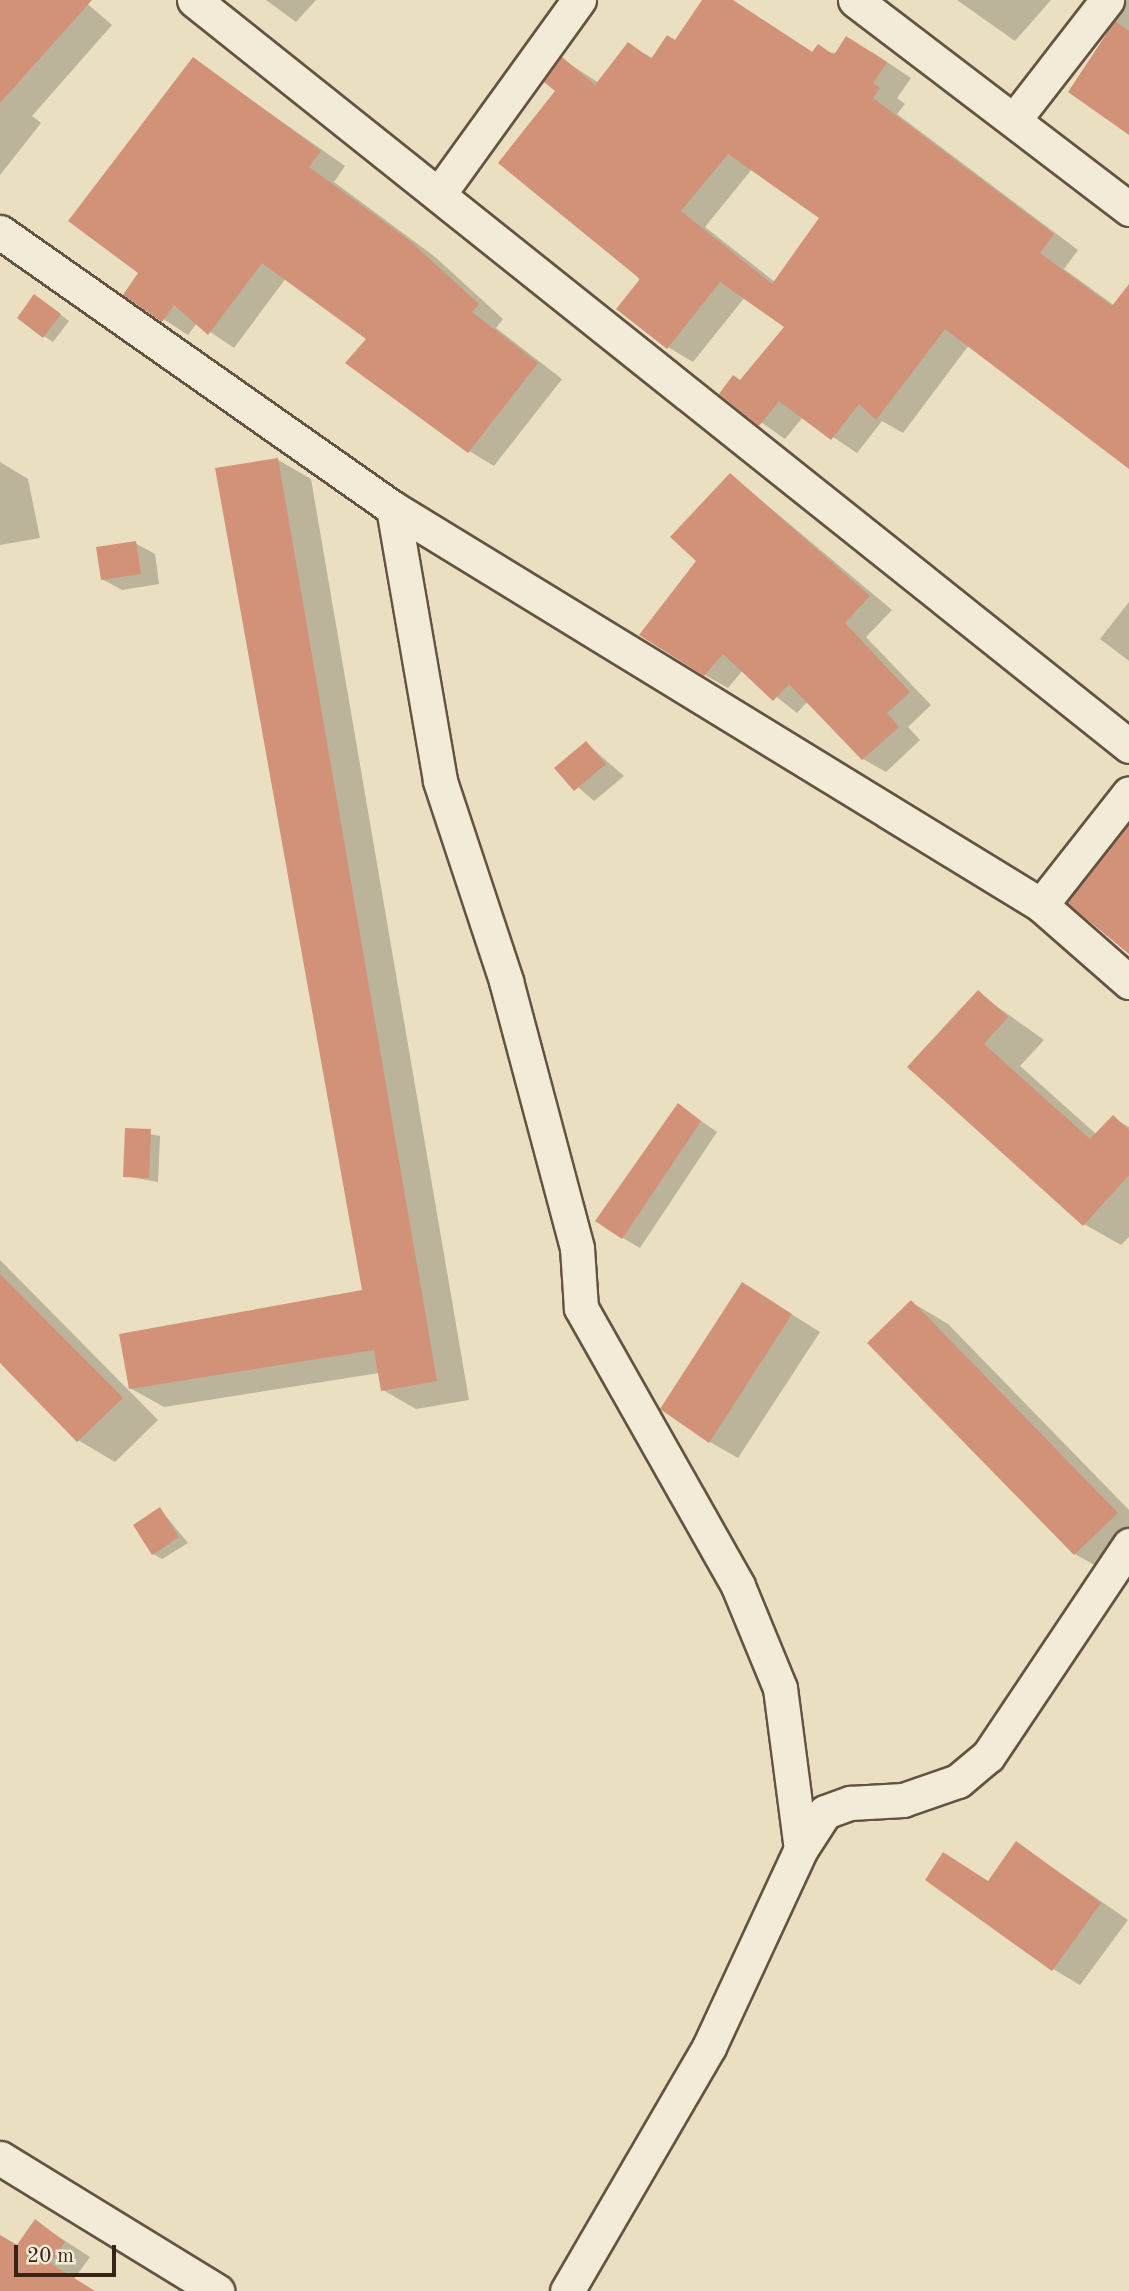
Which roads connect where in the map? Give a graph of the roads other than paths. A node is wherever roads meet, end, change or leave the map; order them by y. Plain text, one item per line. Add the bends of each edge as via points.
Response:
1 (194, 0) edge
2 (579, 0) edge
3 (855, 0) edge
4 (1107, 0) edge
5 (1014, 120) junction
6 (440, 191) junction
7 (1129, 209) edge
8 (0, 232) edge
9 (393, 508) junction
10 (1129, 746) edge
11 (1129, 793) edge
12 (1041, 905) junction
13 (1129, 982) edge
14 (1129, 1545) edge
15 (801, 1849) junction
16 (0, 2158) edge
17 (217, 2291) edge
18 (567, 2291) edge

1 - 6 street
2 - 6 street
3 - 5 street
4 - 5 street
5 - 7 street
6 - 10 street
8 - 9 street
9 - 12 street
9 - 15 street via 440,781 506,981 577,1248 581,1308 749,1611 789,1729
11 - 12 street
12 - 13 street
14 - 15 street via 988,1756 958,1781 903,1800 850,1803 825,1812
15 - 18 street via 709,2048
16 - 17 street

